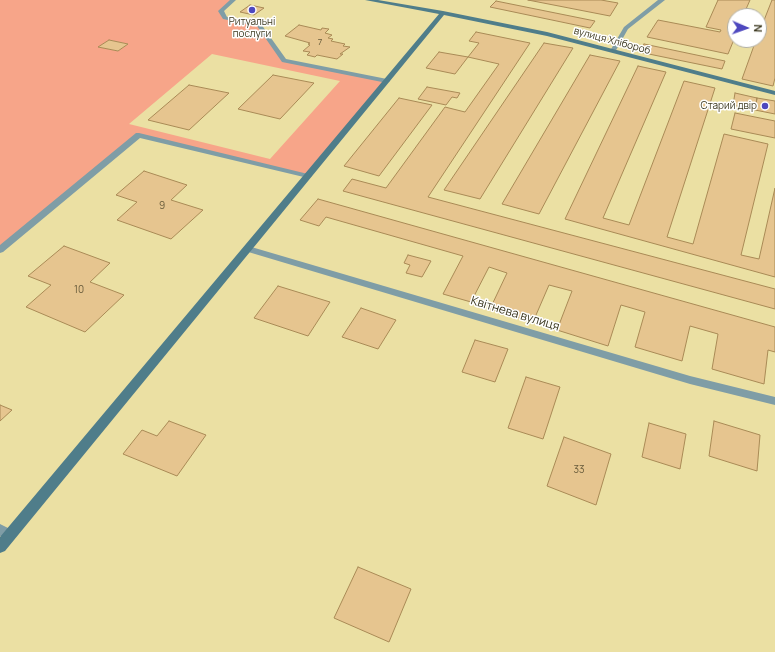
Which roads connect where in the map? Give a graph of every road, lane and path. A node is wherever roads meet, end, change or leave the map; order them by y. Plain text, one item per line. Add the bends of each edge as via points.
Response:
1 (233, 0) edge
2 (368, 0) edge
3 (662, 0) edge
4 (443, 13) junction
5 (613, 51) junction
6 (387, 81) junction
7 (775, 93) edge
8 (308, 176) junction
9 (248, 249) junction
10 (0, 250) edge
11 (775, 401) edge
12 (5, 532) edge
13 (0, 547) edge

1 - 6 street via 221,11 225,18 259,25 284,61
2 - 4 street, вулиця Хлібороб
3 - 5 street via 626,28
4 - 5 street, вулиця Хлібороб via 547,34
4 - 6 street
5 - 7 street, вулиця Хлібороб
6 - 8 street
8 - 9 street
8 - 10 street via 139,135
9 - 11 street, Квітнева вулиця via 690,380
9 - 12 street
12 - 13 street

